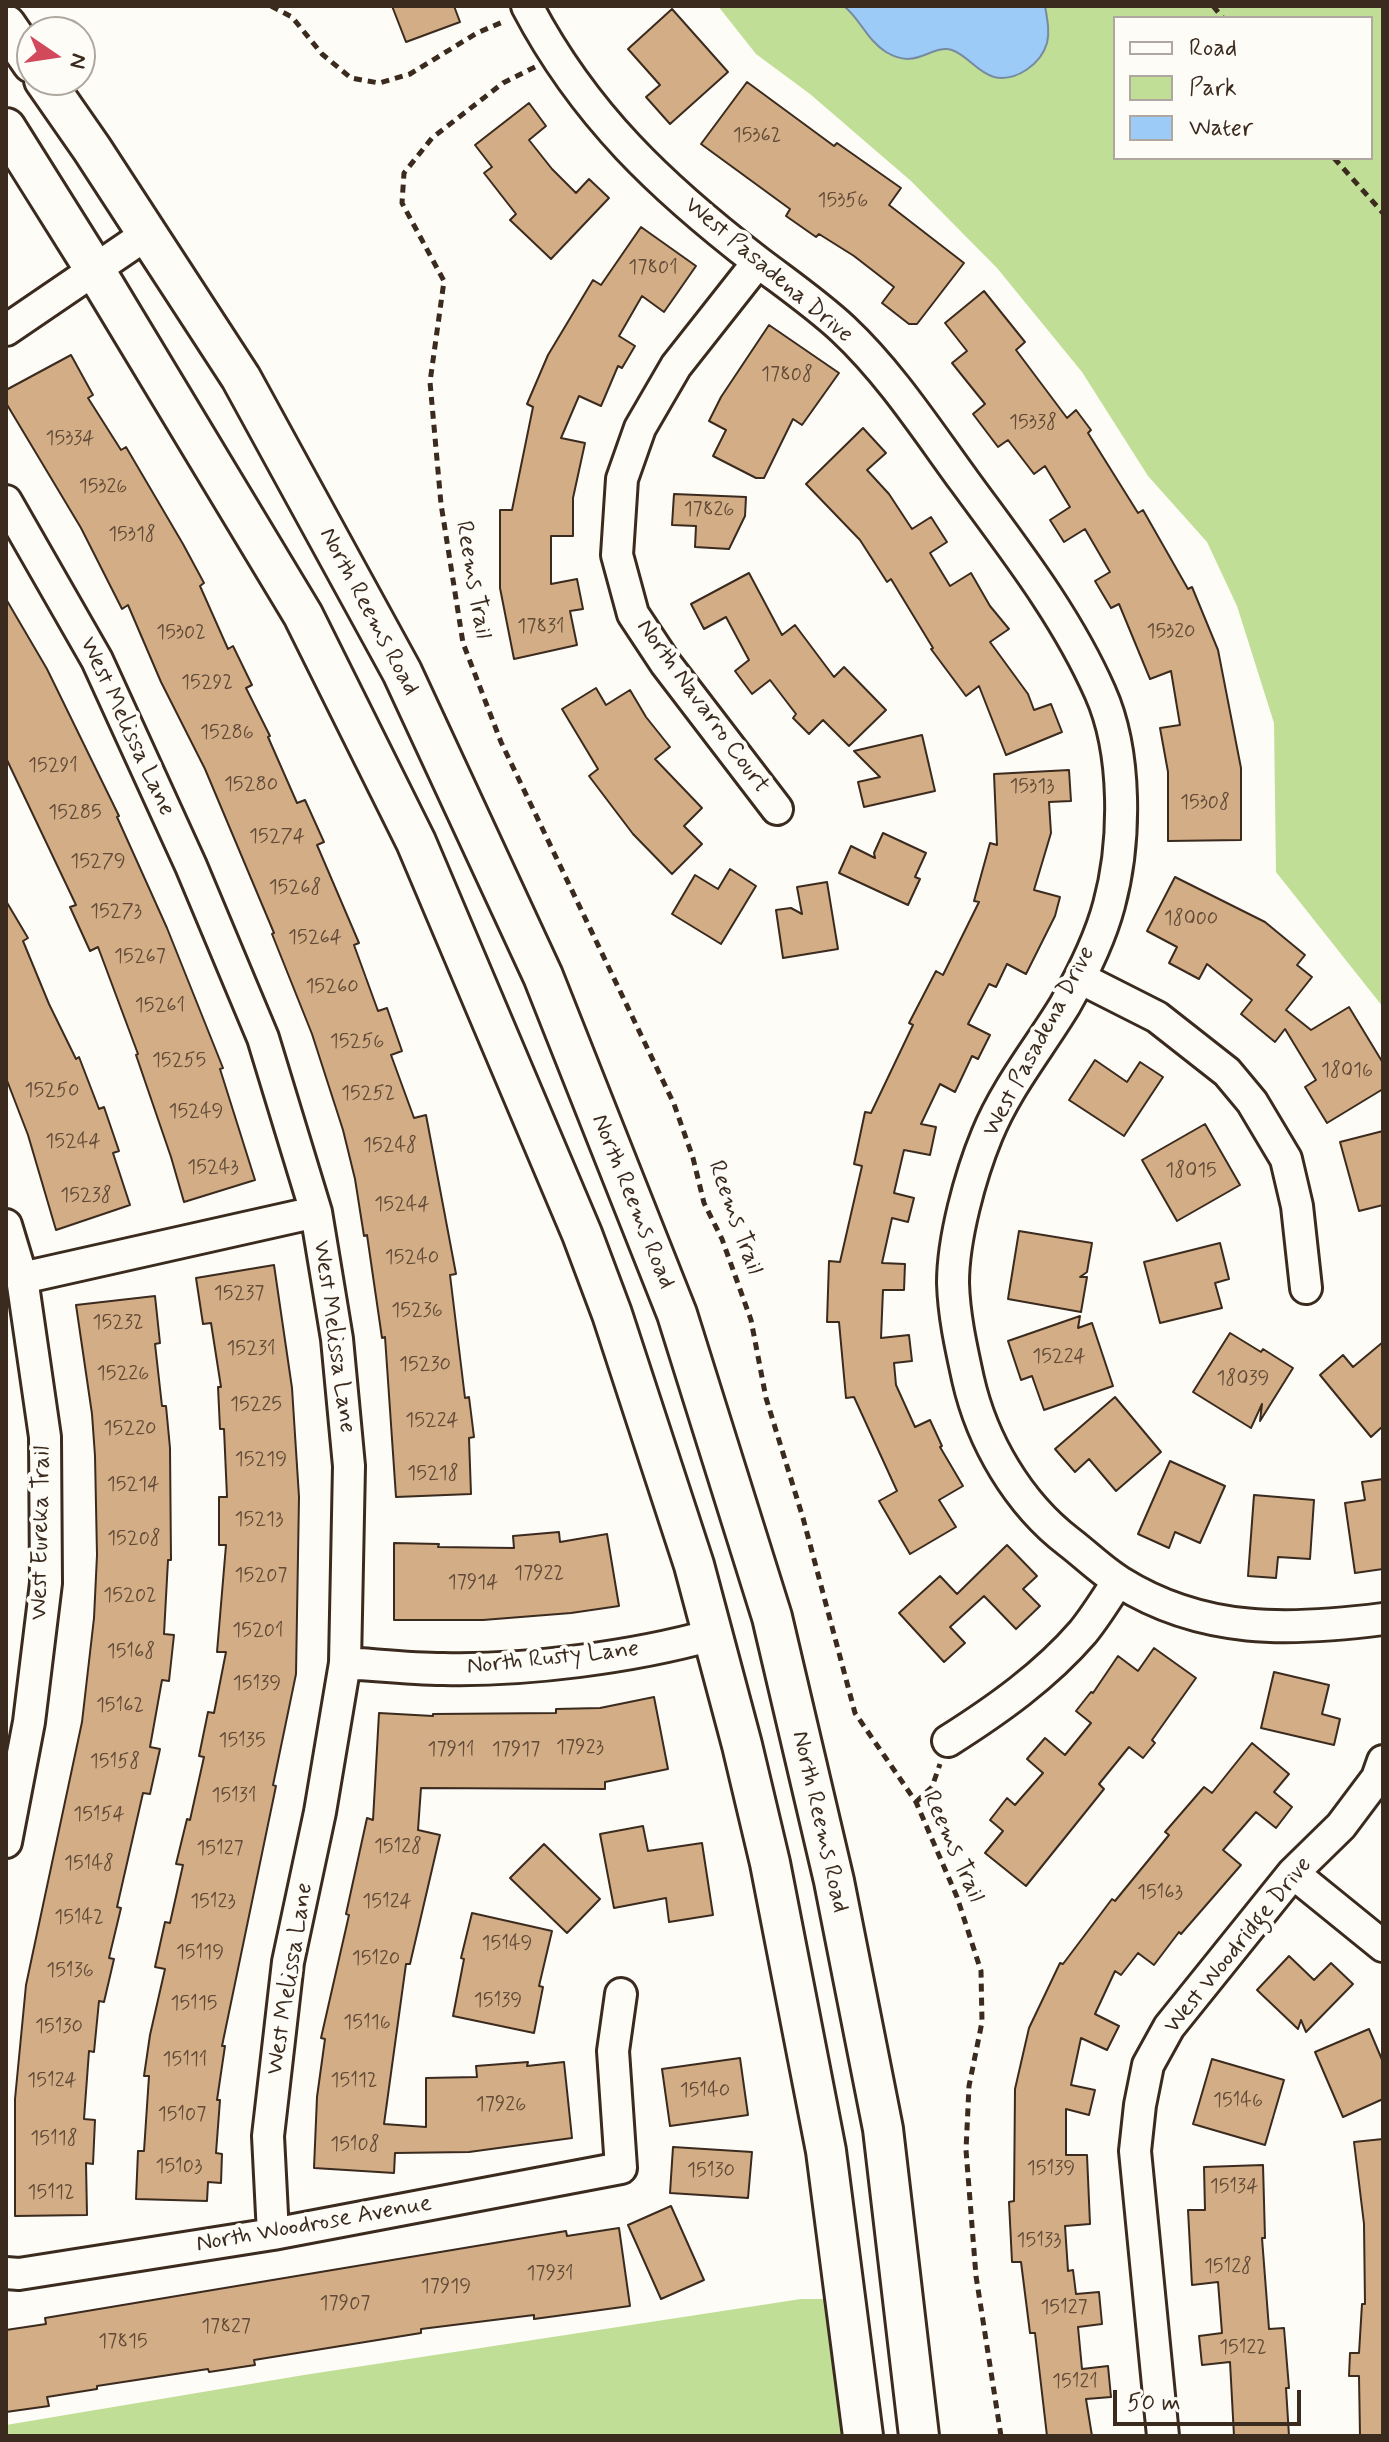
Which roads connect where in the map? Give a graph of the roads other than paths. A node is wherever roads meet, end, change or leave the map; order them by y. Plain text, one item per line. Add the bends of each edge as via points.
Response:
1 (528, 7) edge
2 (55, 96) edge
3 (6, 128) edge
4 (147, 234) junction
5 (758, 262) junction
6 (95, 270) junction
7 (6, 330) edge
8 (6, 501) edge
9 (777, 809) dead end
10 (1080, 978) junction
11 (316, 1212) junction
12 (6, 1225) edge
13 (22, 1278) junction
14 (1306, 1288) dead end
15 (1118, 1581) junction
16 (1383, 1619) edge
17 (712, 1635) junction
18 (345, 1663) junction
19 (948, 1741) road end
20 (1383, 1761) edge
21 (6, 1842) edge
22 (1293, 1873) junction
23 (1383, 1946) edge
24 (621, 1994) dead end
25 (273, 2234) junction
26 (6, 2273) edge
27 (863, 2436) edge
28 (919, 2436) edge
29 (1163, 2436) edge

1 - 5 street, West Pasadena Drive via 589,106 672,191
2 - 4 main road, North Reems Road
3 - 6 main road
4 - 6 street
4 - 28 main road, North Reems Road via 241,378 402,672 543,976 677,1314 772,1617 834,1881 883,2129
5 - 9 street, North Navarro Court via 676,366 640,428 622,479 617,555 633,614
5 - 10 street, West Pasadena Drive via 811,300 887,380 1041,587 1103,698 1116,749 1121,804 1117,854 1109,907
6 - 7 street
6 - 17 main road via 303,615 416,842 592,1260 694,1565
8 - 11 street, West Melissa Lane via 97,660 191,866 263,1038
10 - 14 street via 1157,1017 1227,1072 1252,1102 1286,1159
10 - 15 street, West Pasadena Drive via 988,1133 965,1203 953,1278 957,1330 971,1394 998,1462 1052,1530
11 - 13 street
11 - 18 street, West Melissa Lane via 337,1339 349,1466
12 - 13 street, West Eureka Trail
13 - 21 street, West Eureka Trail via 45,1437 46,1583 29,1722
15 - 16 street, West Pasadena Drive via 1158,1603 1227,1624 1313,1628
15 - 19 street via 1083,1632 1034,1679
17 - 18 street, North Rusty Lane via 526,1667
17 - 27 main road via 770,1863 826,2151
18 - 25 street, West Melissa Lane via 288,1962 268,2136
20 - 22 street, West Woodridge Drive via 1377,1778 1341,1826
22 - 23 street
22 - 29 street, West Woodridge Drive via 1169,2027 1148,2065 1135,2151
24 - 25 street, North Woodrose Avenue via 613,2051 621,2168
25 - 26 street, North Woodrose Avenue

